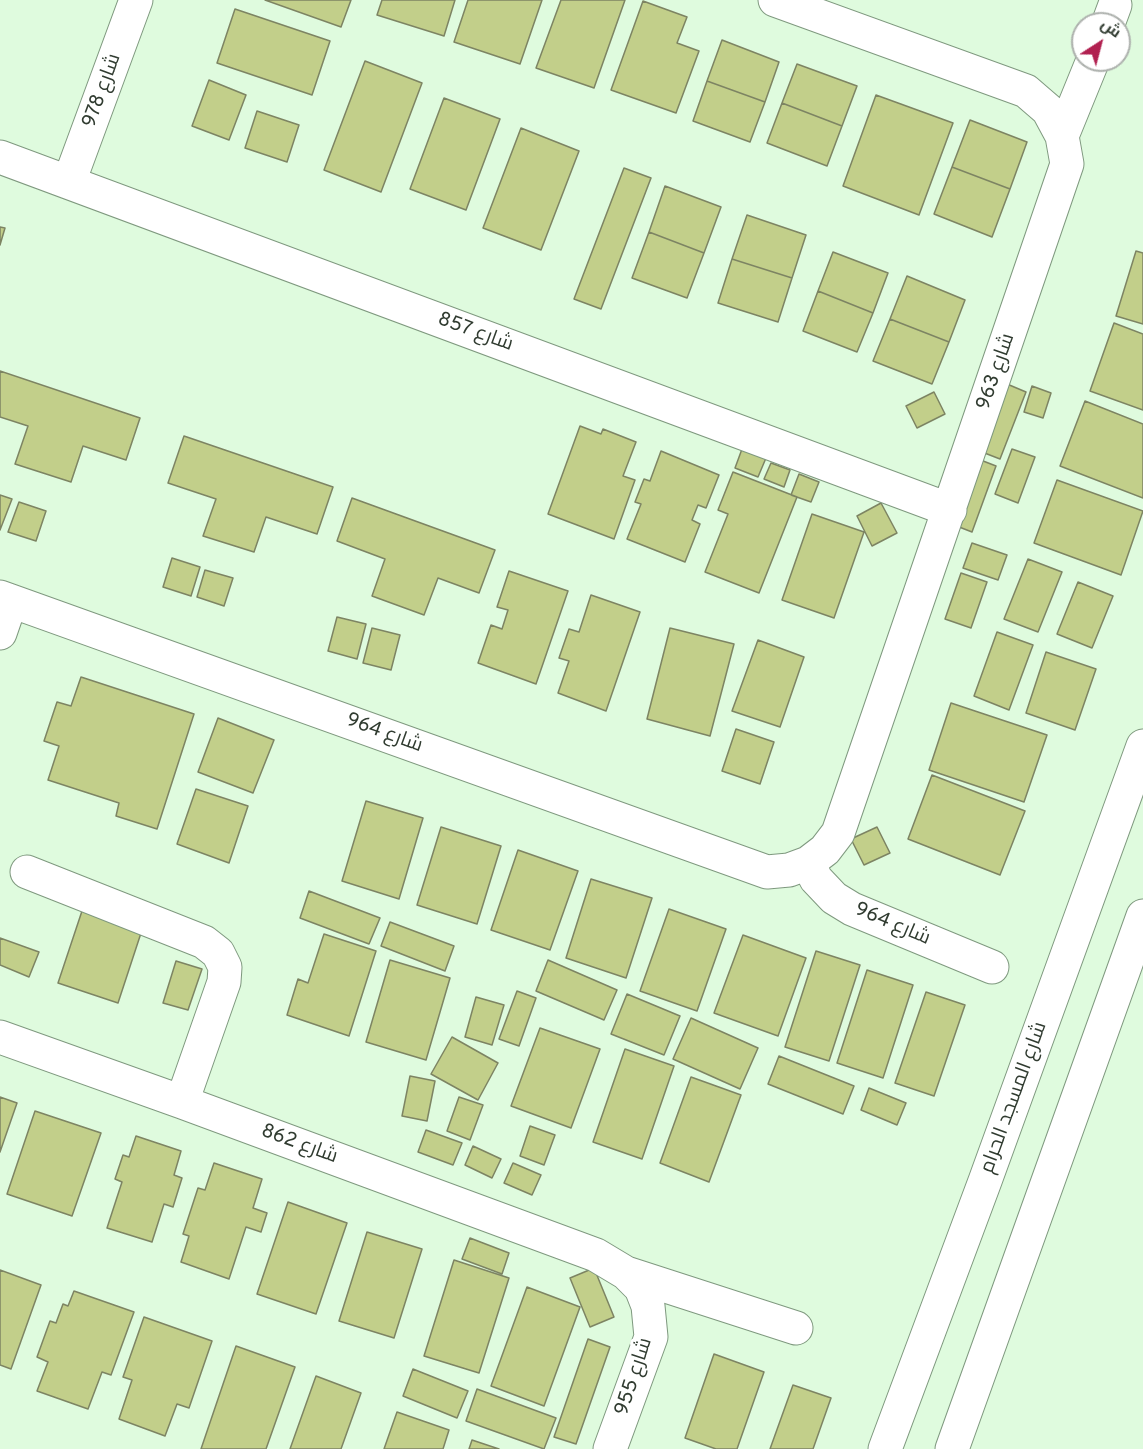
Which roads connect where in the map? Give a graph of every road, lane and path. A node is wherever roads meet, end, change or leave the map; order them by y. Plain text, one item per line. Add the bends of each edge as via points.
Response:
1 (136, 0) edge
2 (775, 0) edge
3 (1088, 72) edge
4 (1062, 136) junction
5 (0, 156) edge
6 (69, 182) junction
7 (950, 510) junction
8 (6, 599) edge
9 (0, 633) edge
10 (1143, 746) edge
11 (808, 863) junction
12 (27, 872) dead end
13 (767, 872) joint
14 (1143, 916) edge
15 (1134, 955) edge
16 (992, 967) dead end
17 (0, 1038) edge
18 (182, 1102) junction
19 (596, 1255) joint
20 (626, 1273) junction
21 (796, 1328) dead end
22 (610, 1449) edge
23 (885, 1449) edge
24 (952, 1449) edge

1 - 6 street, شارع 978
2 - 4 street, شارع 963 via 1026,91 1048,110
3 - 4 street
4 - 7 street, شارع 963 via 1067,164
5 - 6 street, شارع 857
6 - 7 street, شارع 857
7 - 11 street, شارع 963 via 838,833
8 - 9 street
8 - 13 street, شارع 964
10 - 23 street, شارع المسجد الحرام
11 - 13 street, شارع 963
11 - 16 street, شارع 964 via 816,879 834,898 852,909
12 - 18 street via 204,942 218,953 225,967 224,982
14 - 15 street
15 - 24 street
17 - 18 street, شارع 862
18 - 19 street, شارع 862
19 - 20 street, شارع 955
20 - 21 street
20 - 22 street, شارع 955 via 642,1288 651,1337

